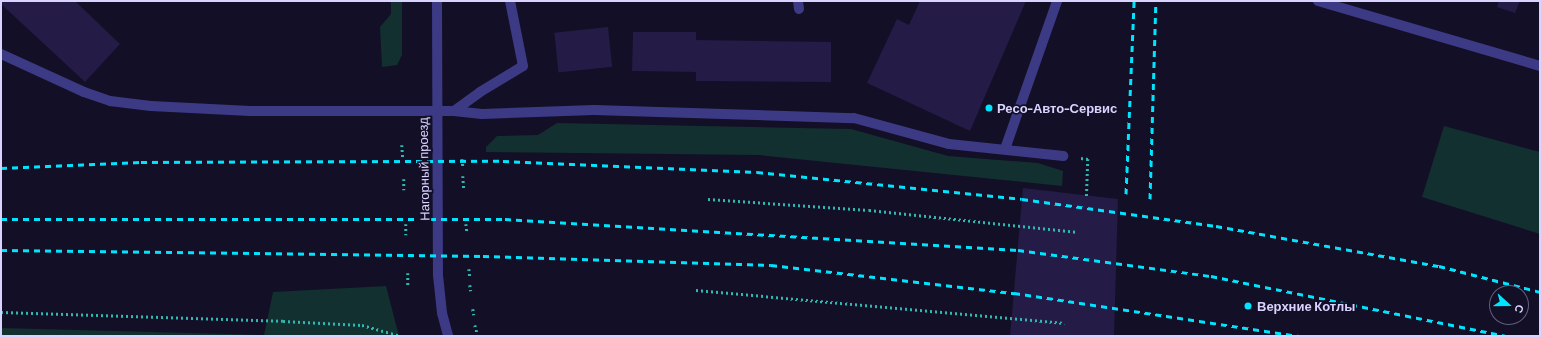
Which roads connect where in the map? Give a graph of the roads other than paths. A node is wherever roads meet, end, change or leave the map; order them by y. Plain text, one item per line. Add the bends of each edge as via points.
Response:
1 (437, 1) edge
2 (510, 1) edge
3 (1057, 1) edge
4 (1318, 1) edge
5 (1, 54) edge
6 (1540, 66) edge
7 (436, 111) junction
8 (454, 111) junction
9 (1005, 150) junction
10 (1063, 156) dead end
11 (448, 336) edge

1 - 7 street, Нагорный проезд
2 - 8 street via 523,66
3 - 9 street
4 - 6 street
5 - 7 street via 84,92 124,103 250,111
7 - 8 street
7 - 11 street, Нагорный проезд via 439,292
8 - 9 street via 482,114 594,110 854,118 948,144
9 - 10 street

